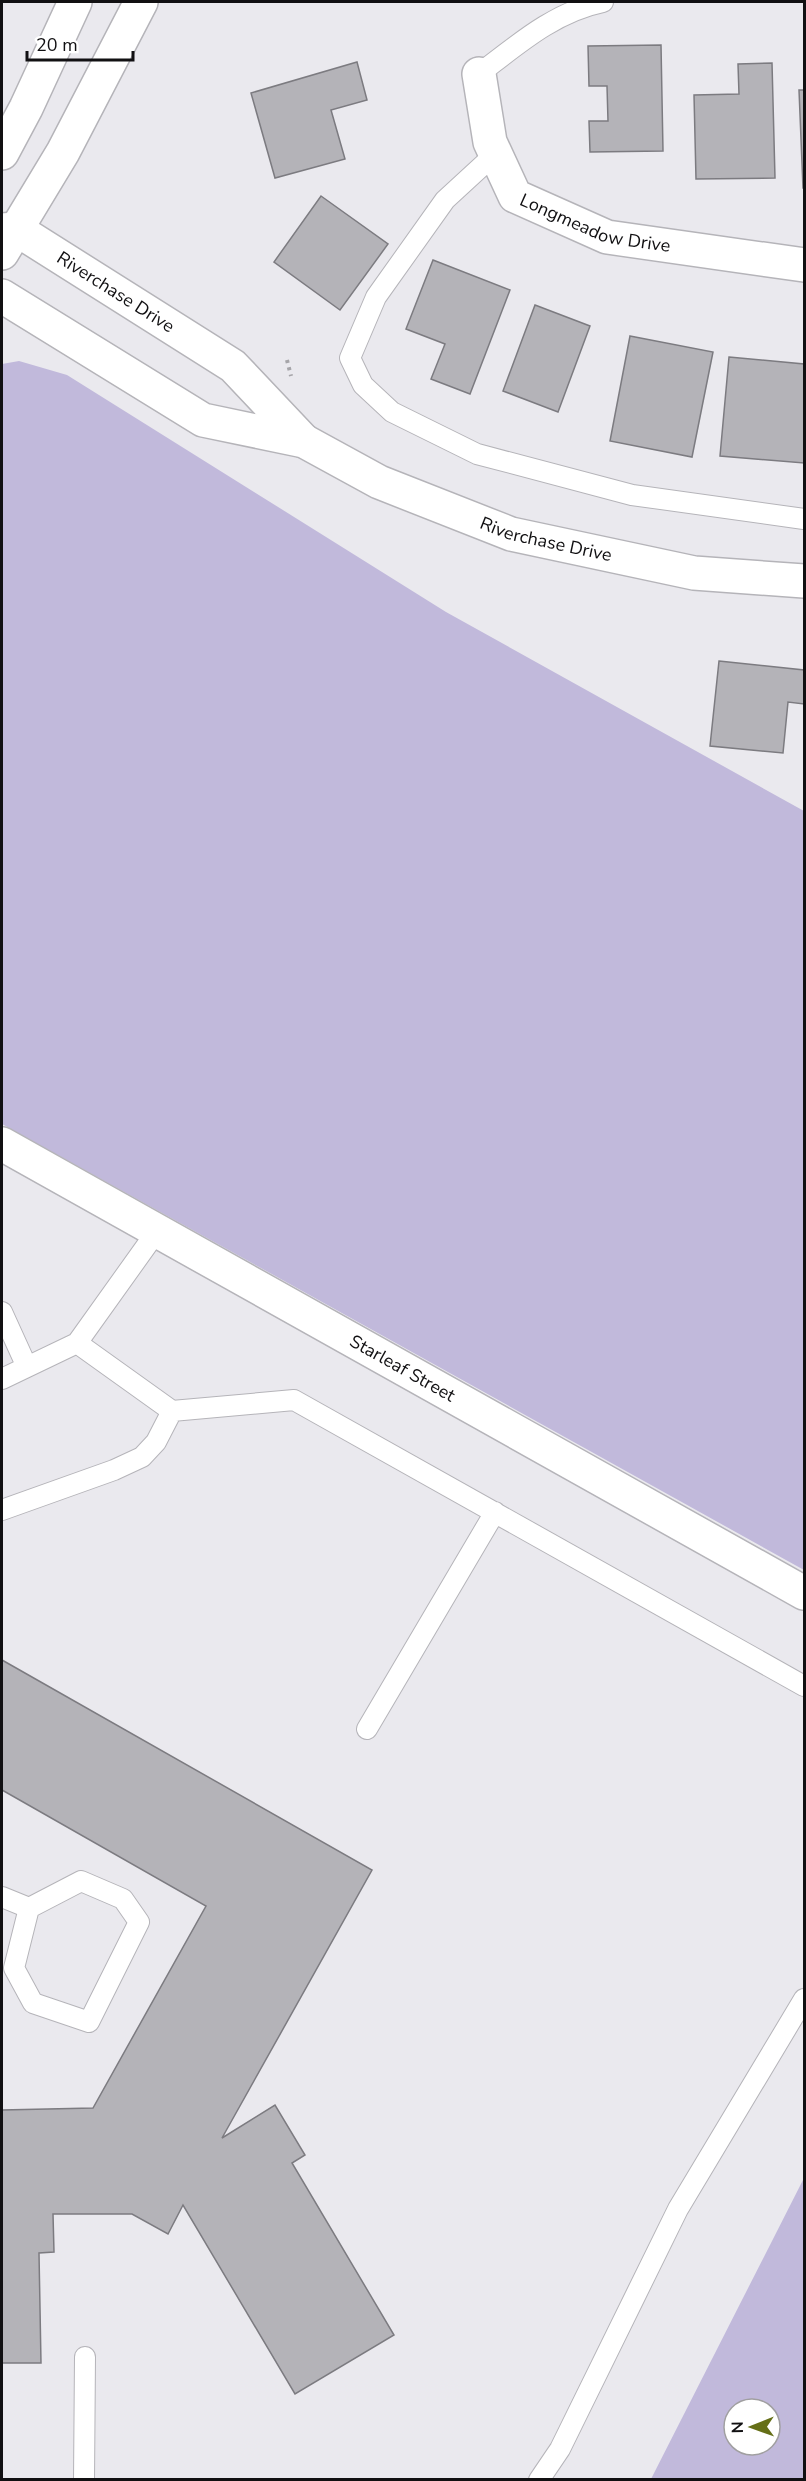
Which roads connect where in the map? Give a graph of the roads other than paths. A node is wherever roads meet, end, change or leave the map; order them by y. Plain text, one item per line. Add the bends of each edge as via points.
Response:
1 (75, 2) edge
2 (141, 2) edge
3 (603, 2) edge
4 (478, 74) joint
5 (2, 153) edge
6 (495, 154) junction
7 (6, 237) edge
8 (804, 265) edge
9 (2, 296) edge
10 (304, 441) junction
11 (804, 519) edge
12 (804, 581) edge
13 (2, 1144) edge
14 (157, 1231) junction
15 (2, 1312) edge
16 (77, 1343) junction
17 (27, 1367) junction
18 (2, 1379) edge
19 (172, 1411) junction
20 (2, 1510) edge
21 (495, 1512) junction
22 (804, 1593) edge
23 (804, 1686) edge
24 (367, 1729) dead end
25 (2, 1897) edge
26 (29, 1908) junction
27 (804, 1999) edge
28 (85, 2357) dead end
29 (84, 2480) edge
30 (539, 2480) edge

1 - 5 street
2 - 7 street via 63,152
3 - 4 lane via 550,21
4 - 6 street, Longmeadow Drive
6 - 8 street, Longmeadow Drive via 516,196 607,237
6 - 11 lane via 445,200 376,297 350,358 363,385 392,412 477,453 632,495
7 - 10 street, Riverchase Drive via 233,366
9 - 10 street, Riverchase Drive via 203,420
10 - 12 street, Riverchase Drive via 379,482 511,534 694,573
13 - 14 street, Starleaf Street
14 - 16 lane
14 - 22 street, Starleaf Street
15 - 17 lane
16 - 17 lane
16 - 19 lane
17 - 18 lane
19 - 20 lane via 156,1442 142,1457
19 - 21 lane via 294,1400
21 - 23 lane
21 - 24 lane
25 - 26 lane
26 - 26 lane via 81,1881 123,1899 139,1922 88,2022 33,2003 14,1968
27 - 30 lane via 678,2209 560,2449
28 - 29 lane

